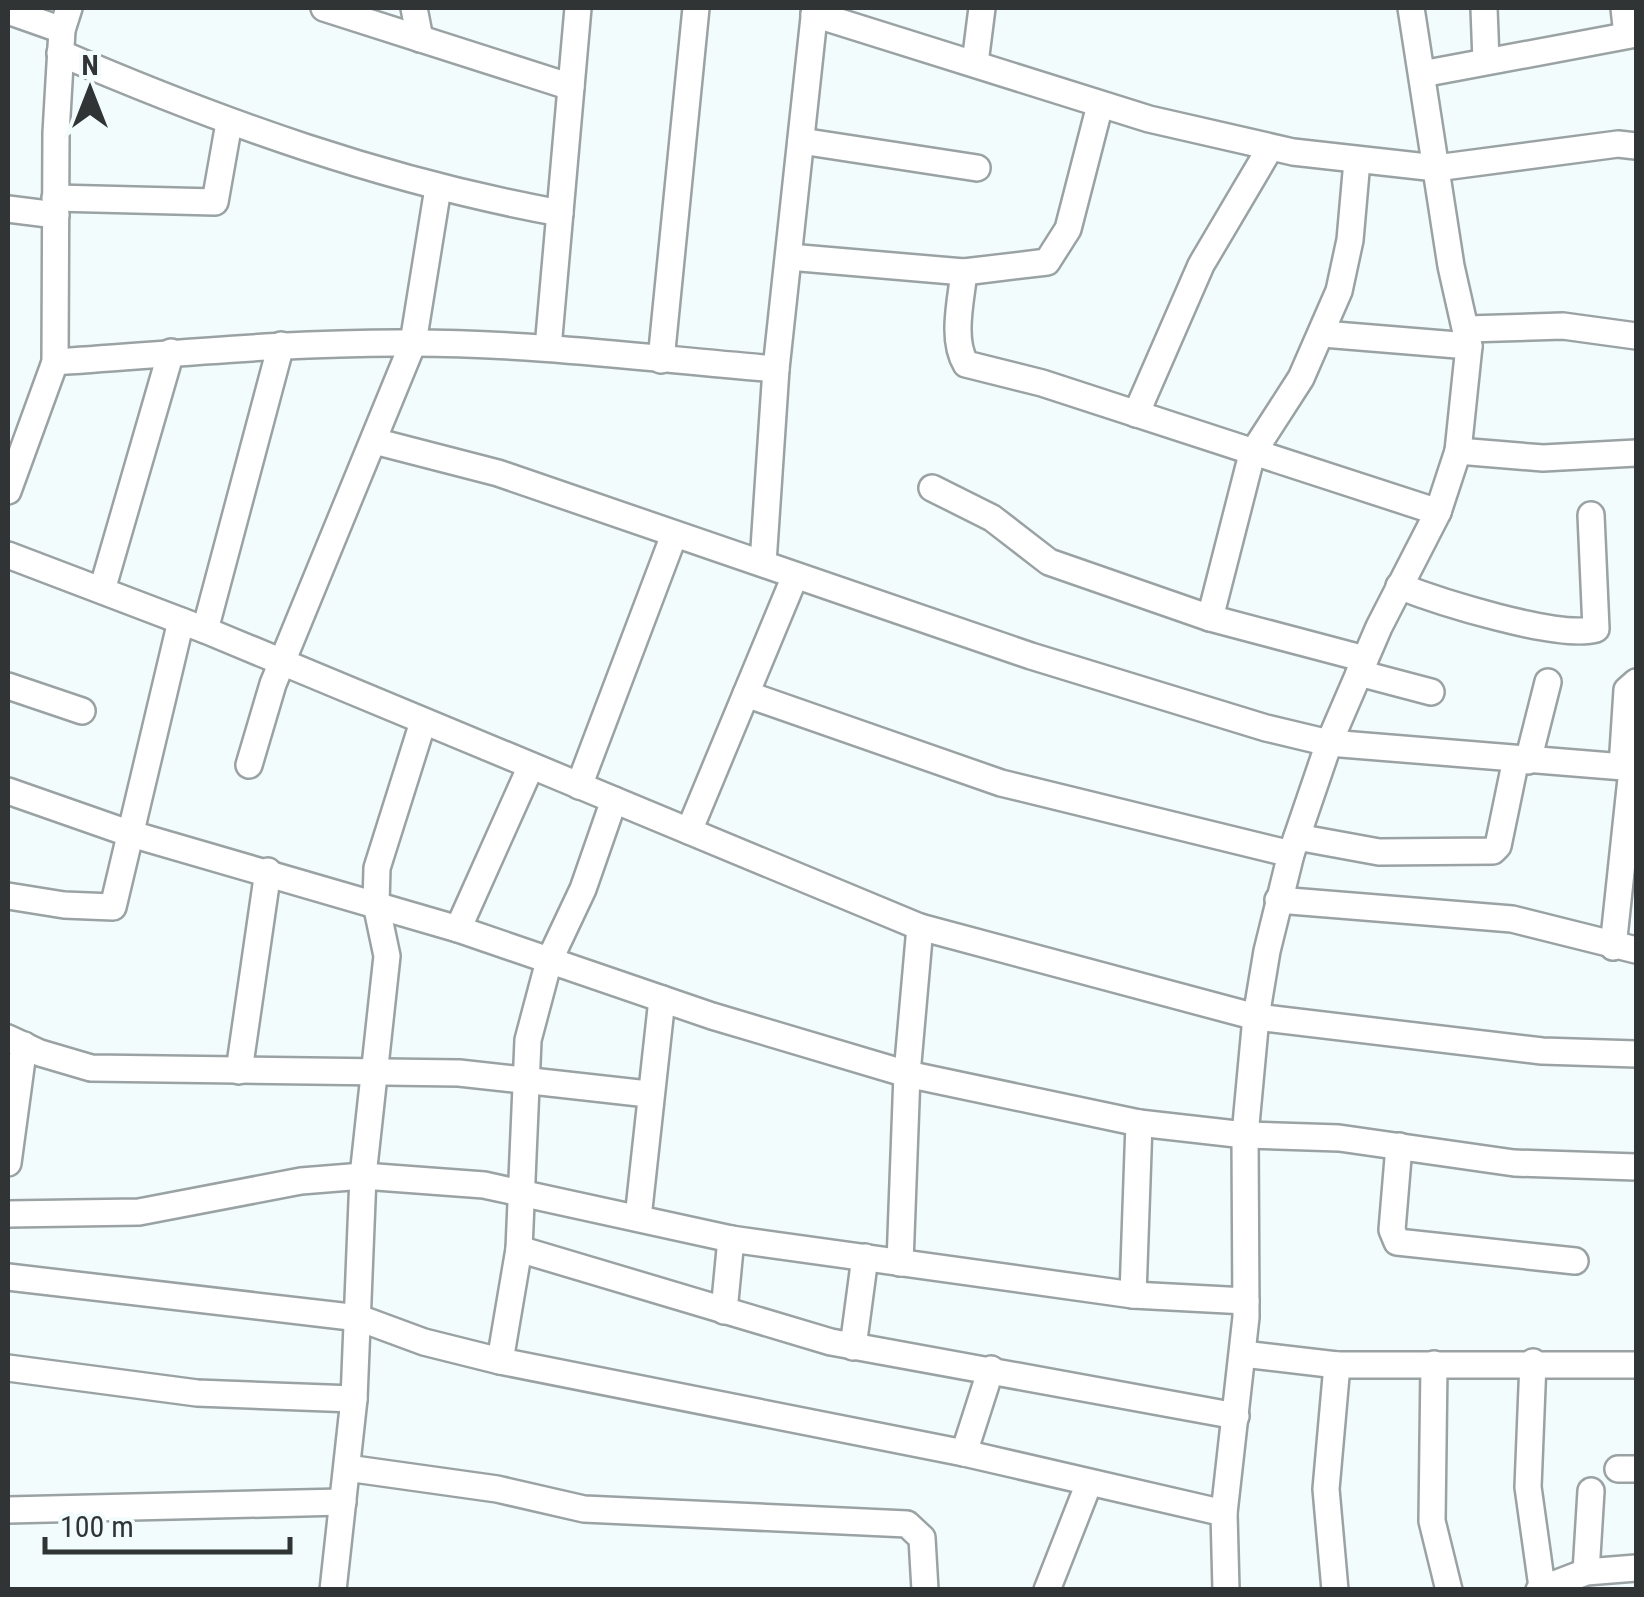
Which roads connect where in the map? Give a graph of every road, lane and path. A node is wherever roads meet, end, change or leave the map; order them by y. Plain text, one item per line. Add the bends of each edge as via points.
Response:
1 (324, 8) edge
2 (414, 8) edge
3 (578, 8) edge
4 (696, 8) edge
5 (982, 8) edge
6 (1410, 8) edge
7 (1484, 8) edge
8 (1624, 8) edge
9 (8, 11) edge
10 (814, 11) edge
11 (64, 30) edge
12 (1632, 34) edge
13 (420, 38) junction
14 (1486, 61) junction
15 (975, 63) junction
16 (1422, 74) junction
17 (571, 88) junction
18 (1100, 105) junction
19 (229, 123) junction
20 (801, 141) junction
21 (1636, 146) edge
22 (1270, 148) junction
23 (1357, 160) junction
24 (978, 168) dead end
25 (1436, 168) junction
26 (438, 188) junction
27 (56, 206) junction
28 (8, 209) edge
29 (560, 213) junction
30 (789, 257) junction
31 (964, 272) junction
32 (1324, 334) junction
33 (1636, 336) edge
34 (1468, 337) junction
35 (413, 342) junction
36 (281, 345) junction
37 (548, 348) junction
38 (171, 352) junction
39 (661, 360) junction
40 (55, 362) junction
41 (776, 369) junction
42 (1136, 414) junction
43 (374, 441) junction
44 (1458, 452) junction
45 (1636, 453) edge
46 (1252, 454) junction
47 (932, 488) dead end
48 (8, 490) edge
49 (1438, 512) junction
50 (1592, 515) dead end
51 (674, 535) junction
52 (8, 555) edge
53 (764, 563) junction
54 (795, 576) junction
55 (1398, 586) junction
56 (102, 590) junction
57 (1210, 618) junction
58 (193, 625) junction
59 (282, 662) junction
60 (1362, 666) junction
61 (1548, 682) dead end
62 (1636, 682) edge
63 (8, 686) edge
64 (1431, 692) dead end
65 (746, 694) junction
66 (82, 711) dead end
67 (423, 722) junction
68 (1330, 743) junction
69 (1522, 760) junction
70 (249, 765) dead end
71 (530, 766) junction
72 (1630, 768) edge
73 (579, 786) junction
74 (8, 791) edge
75 (614, 800) junction
76 (690, 831) junction
77 (128, 833) junction
78 (1294, 845) junction
79 (268, 871) junction
80 (8, 896) edge
81 (1278, 900) junction
82 (376, 904) junction
83 (920, 927) junction
84 (458, 929) junction
85 (1625, 948) edge
86 (550, 962) junction
87 (662, 999) junction
88 (1256, 1016) junction
89 (16, 1042) edge
90 (1636, 1054) edge
91 (238, 1071) junction
92 (374, 1071) junction
93 (907, 1074) junction
94 (523, 1077) junction
95 (648, 1094) junction
96 (1139, 1123) junction
97 (1245, 1135) junction
98 (1399, 1146) junction
99 (8, 1163) edge
100 (1636, 1168) edge
101 (363, 1176) junction
102 (518, 1194) junction
103 (8, 1214) edge
104 (638, 1218) junction
105 (731, 1239) junction
106 (519, 1249) junction
107 (865, 1257) junction
108 (1576, 1261) dead end
109 (900, 1262) junction
110 (8, 1277) edge
111 (1133, 1294) junction
112 (1246, 1300) junction
113 (724, 1311) junction
114 (359, 1318) junction
115 (398, 1334) junction
116 (358, 1344) junction
117 (853, 1347) junction
118 (1244, 1354) junction
119 (500, 1360) junction
120 (1532, 1362) junction
121 (1434, 1364) junction
122 (1636, 1365) edge
123 (1337, 1366) junction
124 (8, 1368) edge
125 (992, 1369) junction
126 (354, 1399) junction
127 (1236, 1416) junction
128 (964, 1453) junction
129 (348, 1468) junction
130 (1089, 1483) junction
131 (1592, 1491) dead end
132 (343, 1502) junction
133 (8, 1510) edge
134 (1224, 1513) junction
135 (1636, 1568) edge
136 (1586, 1572) junction
137 (1540, 1588) edge
138 (333, 1590) edge
139 (925, 1590) edge
140 (1047, 1590) edge
141 (1226, 1590) edge
142 (1335, 1590) edge
143 (1449, 1590) edge

1 - 13 street
2 - 13 street
3 - 17 street
4 - 39 street
5 - 15 street
6 - 16 street
7 - 14 street
8 - 12 street
9 - 11 street
10 - 15 street
10 - 20 street
11 - 19 street
11 - 27 street
12 - 14 street
13 - 17 street
14 - 16 street
15 - 18 street
16 - 25 street
17 - 29 street
18 - 22 street
18 - 31 street via 1058,251 1032,267
19 - 26 street
19 - 27 street via 215,202
20 - 24 street
20 - 30 street
21 - 25 street
22 - 23 street
22 - 42 street via 1201,265
23 - 25 street
23 - 32 street via 1350,240
25 - 34 street
26 - 29 street
26 - 35 street
27 - 28 street
27 - 40 street
29 - 37 street
30 - 31 street
30 - 41 street
31 - 42 street via 958,335 966,364
32 - 34 street
32 - 46 street
33 - 34 street via 1563,326
34 - 44 street
35 - 36 street
35 - 37 street
35 - 43 street
36 - 38 street
36 - 58 street
37 - 39 street
38 - 40 street
38 - 56 street
39 - 41 street
40 - 48 street
41 - 53 street
42 - 46 street
43 - 51 street via 498,473
43 - 59 street
44 - 45 street via 1543,458
44 - 49 street
46 - 49 street
46 - 57 street
47 - 57 street via 992,518 1049,562
49 - 55 street
50 - 55 street via 1596,629 1494,617
51 - 53 street
51 - 73 street
52 - 56 street
53 - 54 street
54 - 65 street
54 - 68 street via 1144,693
55 - 60 street
56 - 58 street
57 - 60 street
58 - 59 street
58 - 77 street
59 - 67 street
59 - 70 street
60 - 64 street
60 - 68 street
61 - 69 street
62 - 72 street via 1627,690
63 - 66 street
65 - 76 street
65 - 78 street via 1001,783
67 - 71 street
67 - 82 street via 376,868
68 - 69 street
68 - 78 street
69 - 72 street
69 - 78 street via 1493,851
71 - 73 street
71 - 84 street
72 - 85 street
73 - 75 street
74 - 77 street
75 - 76 street
75 - 86 street
76 - 83 street
77 - 79 street
77 - 80 street via 111,908
78 - 81 street
79 - 82 street
79 - 91 street
81 - 85 street via 1512,919
81 - 88 street
82 - 84 street
82 - 92 street via 387,946
83 - 88 street
83 - 93 street
84 - 86 street
86 - 87 street
86 - 94 street
87 - 93 street
87 - 95 street
88 - 90 street via 1542,1052
88 - 97 street
89 - 91 street via 90,1068
89 - 99 street
91 - 92 street
92 - 94 street
92 - 101 street
93 - 96 street
93 - 109 street
94 - 95 street
94 - 102 street
95 - 104 street
96 - 97 street
96 - 111 street
97 - 98 street
97 - 112 street
98 - 100 street via 1514,1163
98 - 108 street via 1392,1230 1397,1242
101 - 102 street via 484,1185
101 - 103 street via 138,1212
101 - 114 street
102 - 104 street
102 - 106 street
104 - 105 street
105 - 107 street
105 - 113 street
106 - 113 street
106 - 119 street
107 - 109 street
107 - 117 street
109 - 111 street
110 - 114 street
111 - 112 street
112 - 118 street
113 - 117 street
114 - 115 street
114 - 116 street
115 - 116 street
115 - 119 street
116 - 126 street
117 - 125 street
118 - 123 street
118 - 127 street
119 - 128 street
120 - 121 street
120 - 122 street
120 - 137 street via 1528,1487
121 - 123 street
121 - 143 street via 1432,1521
123 - 142 street via 1326,1489
124 - 126 street via 138,1388
125 - 127 street
125 - 128 street
126 - 129 street
127 - 134 street
128 - 130 street
129 - 132 street
129 - 139 street via 497,1489 584,1510 907,1524 922,1538
130 - 134 street
130 - 140 street
131 - 136 street
132 - 133 street
132 - 138 street
134 - 141 street
135 - 136 street
136 - 137 street

